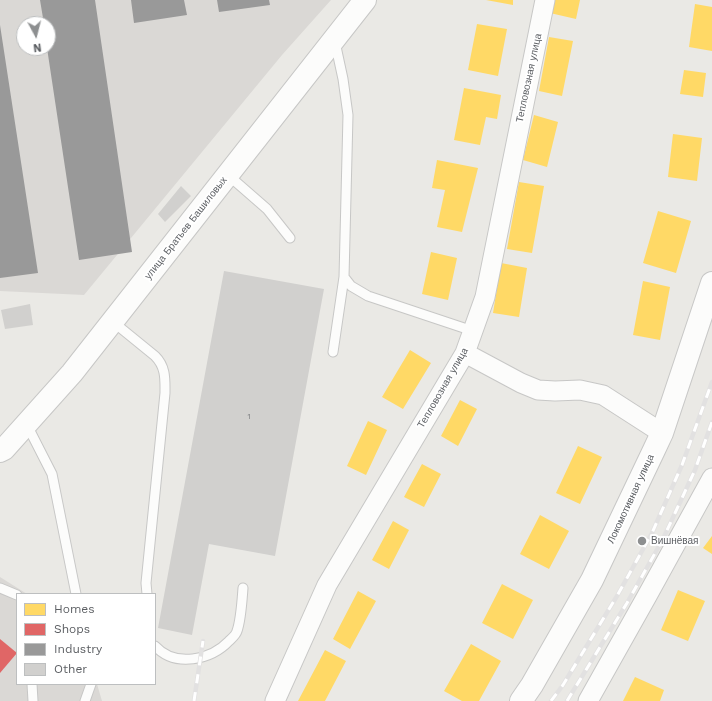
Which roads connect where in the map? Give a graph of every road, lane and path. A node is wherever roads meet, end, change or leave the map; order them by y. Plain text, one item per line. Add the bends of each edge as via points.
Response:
1 (365, 0) edge
2 (546, 0) edge
3 (335, 39) junction
4 (228, 174) junction
5 (290, 238) dead end
6 (344, 276) junction
7 (712, 283) edge
8 (112, 322) junction
9 (473, 331) junction
10 (333, 352) dead end
11 (465, 353) junction
12 (27, 425) junction
13 (662, 433) junction
14 (0, 451) edge
15 (712, 478) edge
16 (0, 588) edge
17 (244, 588) dead end
18 (73, 593) edge
19 (147, 593) edge
20 (16, 594) edge
21 (156, 647) edge
22 (32, 685) edge
23 (91, 685) edge
24 (91, 685) edge
25 (33, 701) edge
26 (85, 701) edge
27 (93, 701) edge
28 (275, 701) edge
29 (521, 701) edge
30 (588, 701) edge

1 - 3 street, улица Братьев Башиловых
2 - 9 street, Тепловозная улица via 485,297
3 - 4 street, улица Братьев Башиловых
3 - 6 lane via 348,115
4 - 5 lane via 267,209
4 - 8 street, улица Братьев Башиловых
6 - 9 lane via 351,286 368,296
6 - 10 lane
7 - 13 street, Локомотивная улица
8 - 12 street, улица Братьев Башиловых
8 - 19 lane via 155,356 161,362 165,373
9 - 11 street, Тепловозная улица
11 - 13 street via 538,390 580,390 603,395
11 - 28 street, Тепловозная улица via 327,585
12 - 14 street, улица Братьев Башиловых
12 - 18 lane via 52,474
13 - 29 street, Локомотивная улица via 592,580
15 - 30 street
16 - 20 lane
17 - 21 lane via 237,632 222,648 200,658 183,660 161,653
22 - 25 lane
23 - 26 lane
24 - 27 lane

